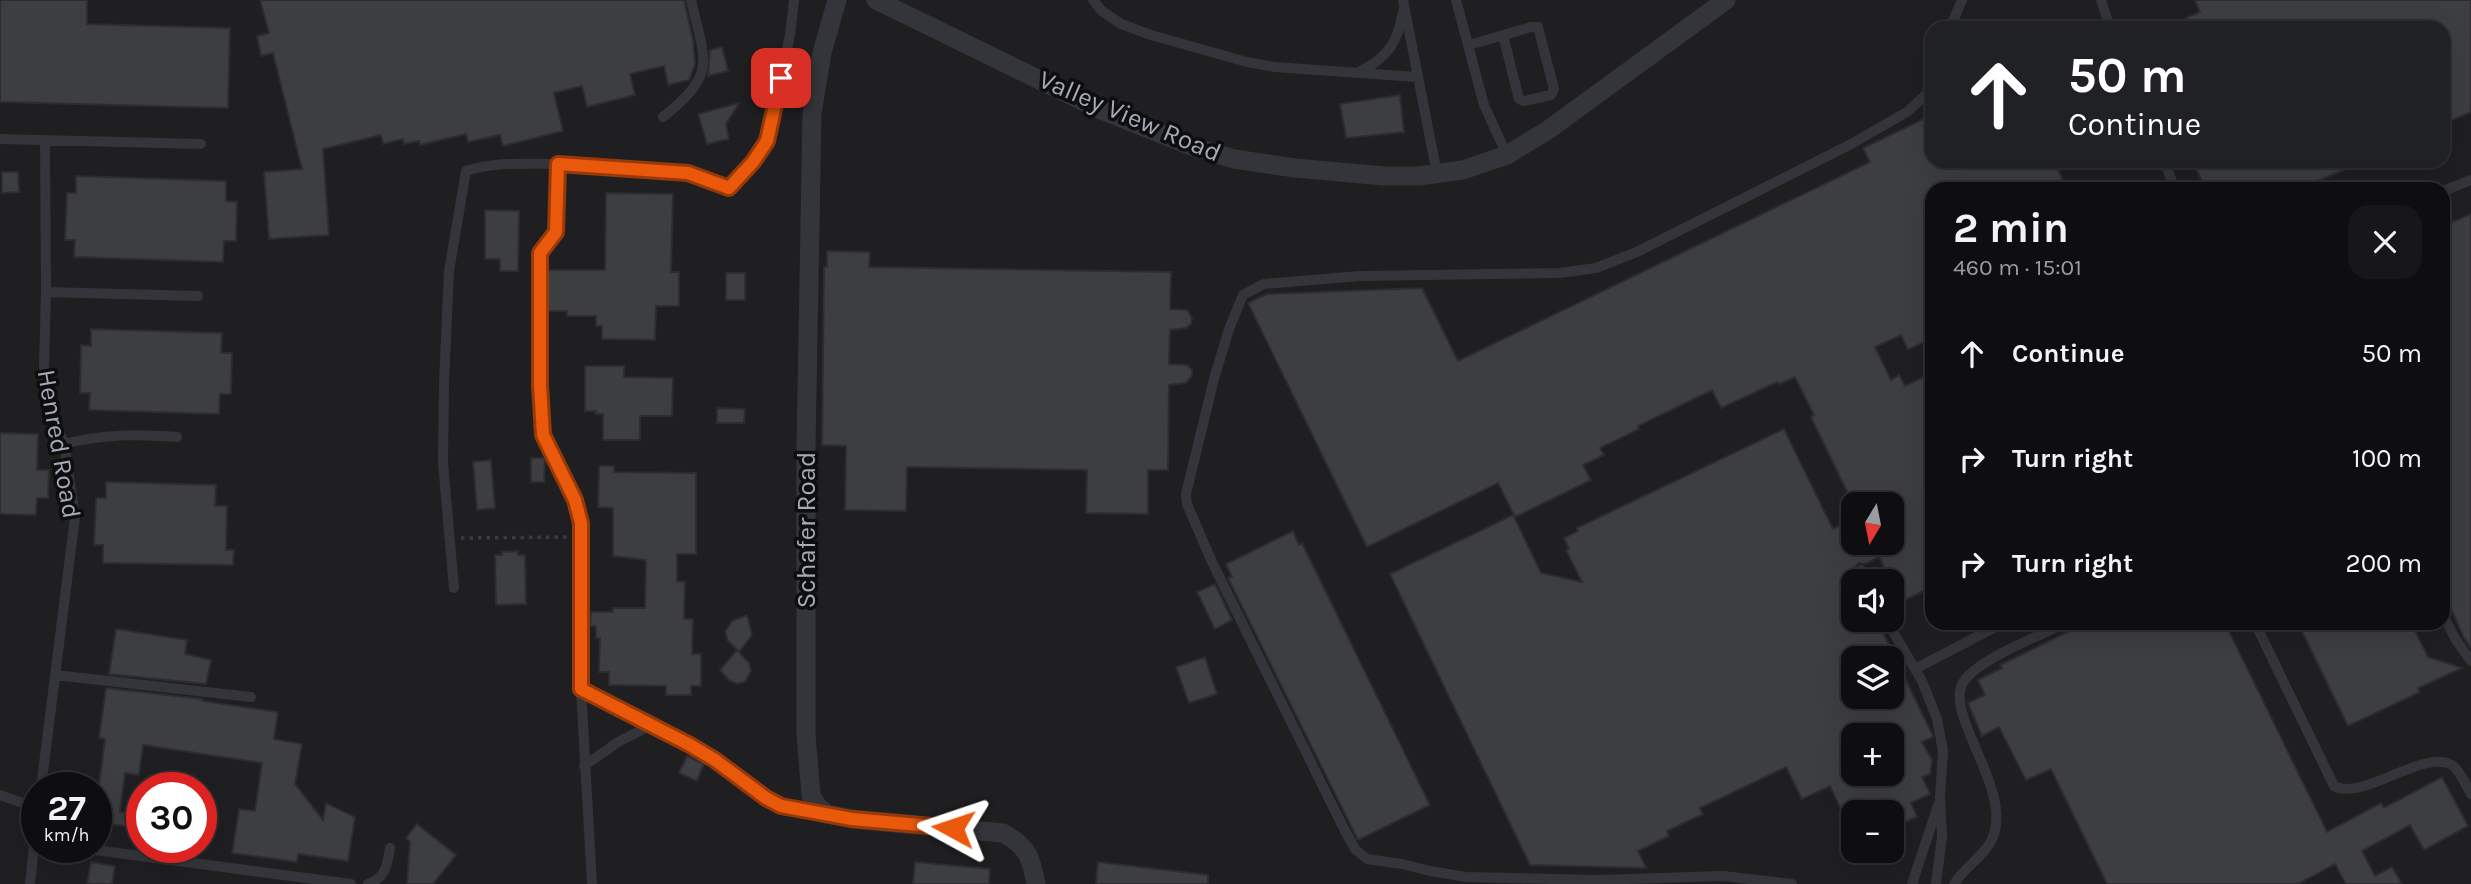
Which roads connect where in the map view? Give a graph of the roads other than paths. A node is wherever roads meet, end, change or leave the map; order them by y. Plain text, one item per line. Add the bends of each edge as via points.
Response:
1 (691, 0) edge
2 (794, 0) edge
3 (837, 0) edge
4 (876, 0) edge
5 (1093, 0) edge
6 (1456, 0) edge
7 (1726, 0) edge
8 (1962, 0) edge
9 (2101, 0) edge
10 (1404, 2) edge
11 (1953, 21) edge
12 (2108, 21) edge
13 (1503, 35) junction
14 (1469, 45) junction
15 (1359, 72) junction
16 (1417, 76) junction
17 (1925, 95) edge
18 (663, 117) dead end
19 (0, 139) edge
20 (45, 141) junction
21 (201, 144) dead end
22 (1507, 155) junction
23 (558, 164) junction
24 (1437, 174) junction
25 (2471, 180) edge
26 (2450, 188) edge
27 (46, 292) junction
28 (198, 296) dead end
29 (177, 437) dead end
30 (64, 444) junction
31 (454, 588) dead end
32 (2450, 628) edge
33 (1990, 630) edge
34 (2052, 630) edge
35 (2258, 630) edge
36 (1893, 632) edge
37 (2471, 661) edge
38 (1915, 669) junction
39 (55, 675) junction
40 (581, 689) junction
41 (251, 697) dead end
42 (651, 725) junction
43 (584, 766) junction
44 (43, 772) edge
45 (0, 794) edge
46 (2471, 794) edge
47 (1940, 798) junction
48 (21, 802) edge
49 (827, 814) junction
50 (390, 848) dead end
51 (112, 852) edge
52 (32, 863) edge
53 (30, 884) edge
54 (351, 884) edge
55 (368, 884) edge
56 (592, 884) edge
57 (1036, 884) edge
58 (1792, 884) edge
59 (1912, 884) edge
60 (1936, 884) edge
61 (1954, 884) edge

1 - 18 lane via 704,65 701,78
2 - 23 lane via 767,141 729,188 688,173
3 - 49 street, Schafer Road via 812,113 806,447 806,735 811,795
4 - 24 street, Valley View Road via 1101,110 1194,147 1234,159 1296,168 1384,176
5 - 15 lane via 1121,24 1220,55 1275,67
6 - 14 lane
7 - 22 street, Valley View Road
8 - 11 lane
9 - 12 lane
10 - 15 lane via 1398,32 1385,56
10 - 16 lane
13 - 13 lane via 1538,27 1554,89 1551,95 1524,102 1519,99
13 - 14 lane
14 - 22 lane via 1487,112
15 - 16 lane
16 - 24 lane
17 - 58 lane via 1907,112 1853,143 1639,251 1596,268 1560,273 1360,275 1252,288 1243,295 1229,329 1186,494 1212,562 1361,855 1376,862 1466,877 1597,880 1723,876
19 - 20 lane
20 - 21 lane
20 - 27 lane, Henred Road
22 - 24 street, Valley View Road
23 - 31 lane via 466,171 447,299 443,463
23 - 40 lane via 556,232 540,253 540,385 543,435 575,500 581,523
25 - 26 lane
27 - 28 lane
27 - 30 lane, Henred Road via 44,366 49,403
29 - 30 lane via 124,433
30 - 39 lane, Henred Road via 75,517
32 - 37 lane
33 - 38 lane
34 - 61 lane via 1994,658 1963,681 1958,699 1961,713 1991,783 1997,820 1991,842
35 - 46 lane via 2334,786 2353,790 2439,762 2456,768
36 - 38 lane
38 - 47 lane via 1942,737
39 - 41 lane
39 - 44 lane, Henred Road
40 - 42 lane
40 - 43 lane
42 - 43 lane
42 - 49 lane via 715,760 773,802
43 - 56 lane
45 - 48 lane
47 - 59 lane
47 - 60 lane via 1942,837
49 - 57 street via 1003,833 1032,859
50 - 55 lane via 386,871
51 - 54 lane
52 - 53 lane

